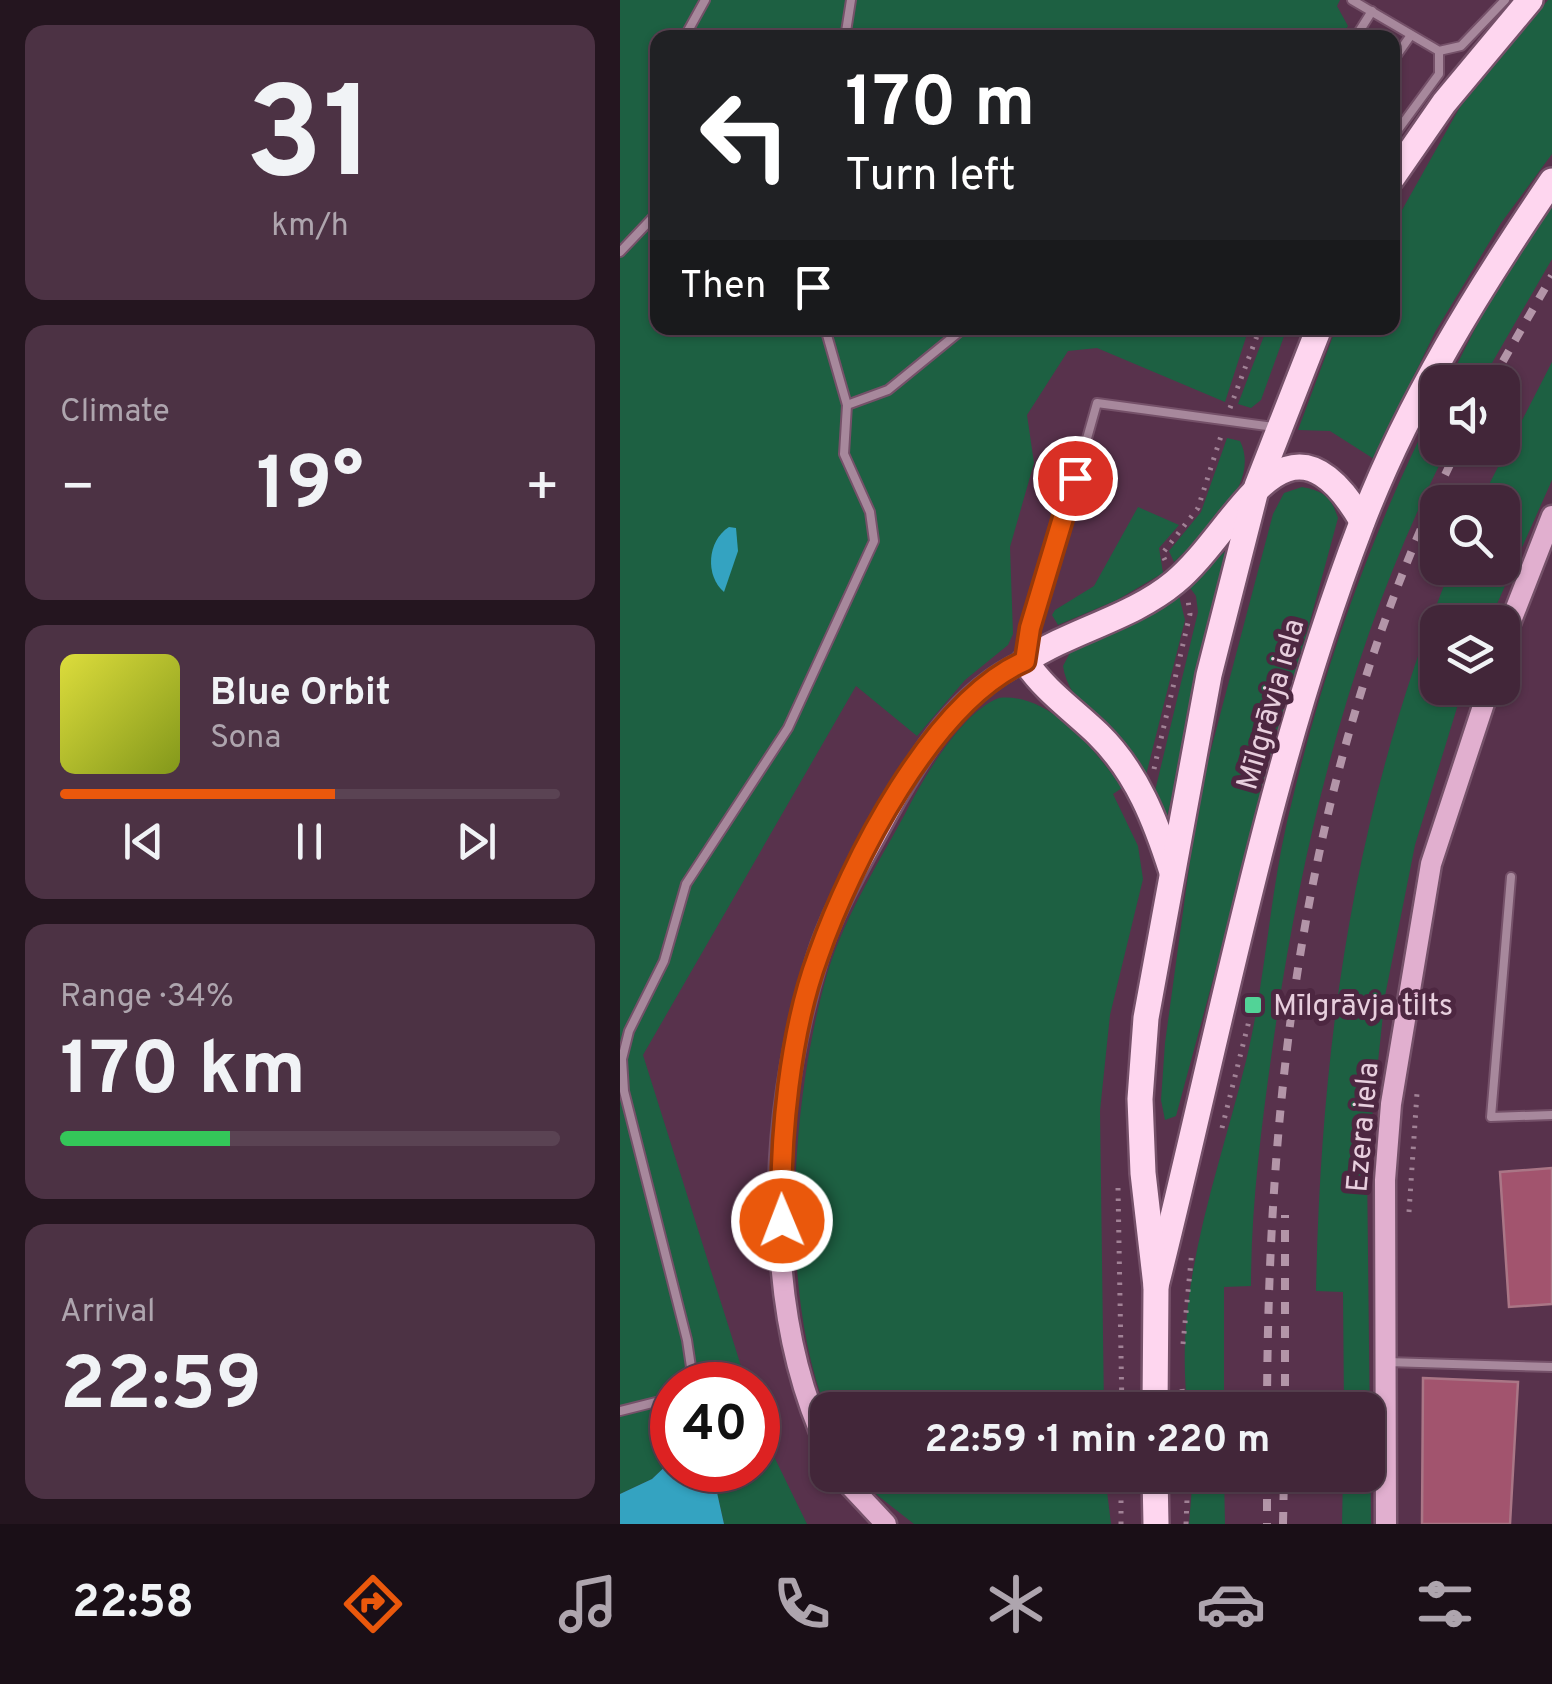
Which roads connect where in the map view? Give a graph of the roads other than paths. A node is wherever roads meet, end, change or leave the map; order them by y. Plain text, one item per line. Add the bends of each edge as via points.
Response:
1 (705, 0) edge
2 (850, 0) edge
3 (1352, 0) edge
4 (1505, 0) edge
5 (1530, 0) edge
6 (1372, 11) junction
7 (688, 30) edge
8 (846, 30) edge
9 (1360, 30) edge
10 (1412, 35) junction
11 (1400, 51) edge
12 (1439, 52) junction
13 (1400, 127) edge
14 (1400, 166) edge
15 (1552, 181) edge
16 (650, 220) edge
17 (620, 252) edge
18 (827, 335) edge
19 (956, 335) edge
20 (1317, 335) edge
21 (840, 382) junction
22 (872, 396) junction
23 (847, 404) junction
24 (844, 422) junction
25 (1279, 427) junction
26 (1257, 486) junction
27 (1552, 516) edge
28 (1362, 521) junction
29 (1517, 605) edge
30 (1025, 661) junction
31 (1492, 705) edge
32 (1173, 874) junction
33 (1511, 877) dead end
34 (1552, 1115) edge
35 (1156, 1286) junction
36 (689, 1362) edge
37 (1382, 1362) junction
38 (1552, 1366) edge
39 (1155, 1392) edge
40 (650, 1406) edge
41 (620, 1410) edge
42 (810, 1413) edge
43 (856, 1492) edge
44 (1155, 1492) edge
45 (886, 1524) edge
46 (1156, 1524) edge
47 (1386, 1524) edge

1 - 7 lane
2 - 8 lane
3 - 6 lane
4 - 12 lane via 1461,46
5 - 14 main road
6 - 9 lane
6 - 10 lane
10 - 11 lane
10 - 12 lane
12 - 13 lane via 1439,74
15 - 28 main road, Mīlgrāvja iela via 1461,316
16 - 17 lane
18 - 21 lane
19 - 22 lane via 910,375
20 - 25 main road, Mīlgrāvja iela
21 - 22 lane via 854,394
21 - 23 lane
22 - 23 lane
22 - 24 lane
23 - 24 lane
24 - 36 lane via 844,454 874,522 871,551 788,728 686,884 664,961 622,1059 624,1091
25 - 26 main road, Mīlgrāvja iela
25 - 30 lane via 1097,403
26 - 28 main road via 1283,469 1316,468 1341,485
26 - 30 main road via 1176,582
26 - 32 main road, Mīlgrāvja iela via 1209,675
27 - 29 street
28 - 35 main road, Mīlgrāvja iela via 1298,702
30 - 32 main road via 1040,684 1121,760 1156,822
30 - 42 street via 980,687 915,763 817,957 790,1075 780,1183 785,1298
31 - 37 street, Ezera iela via 1431,864 1406,1008 1385,1180
32 - 35 main road, Mīlgrāvja iela via 1146,1018 1140,1099
33 - 34 lane via 1491,1117
35 - 39 main road, Mīlgrāvja iela
37 - 38 lane
37 - 47 street, Ezera iela
40 - 41 lane
43 - 45 street
44 - 46 main road

